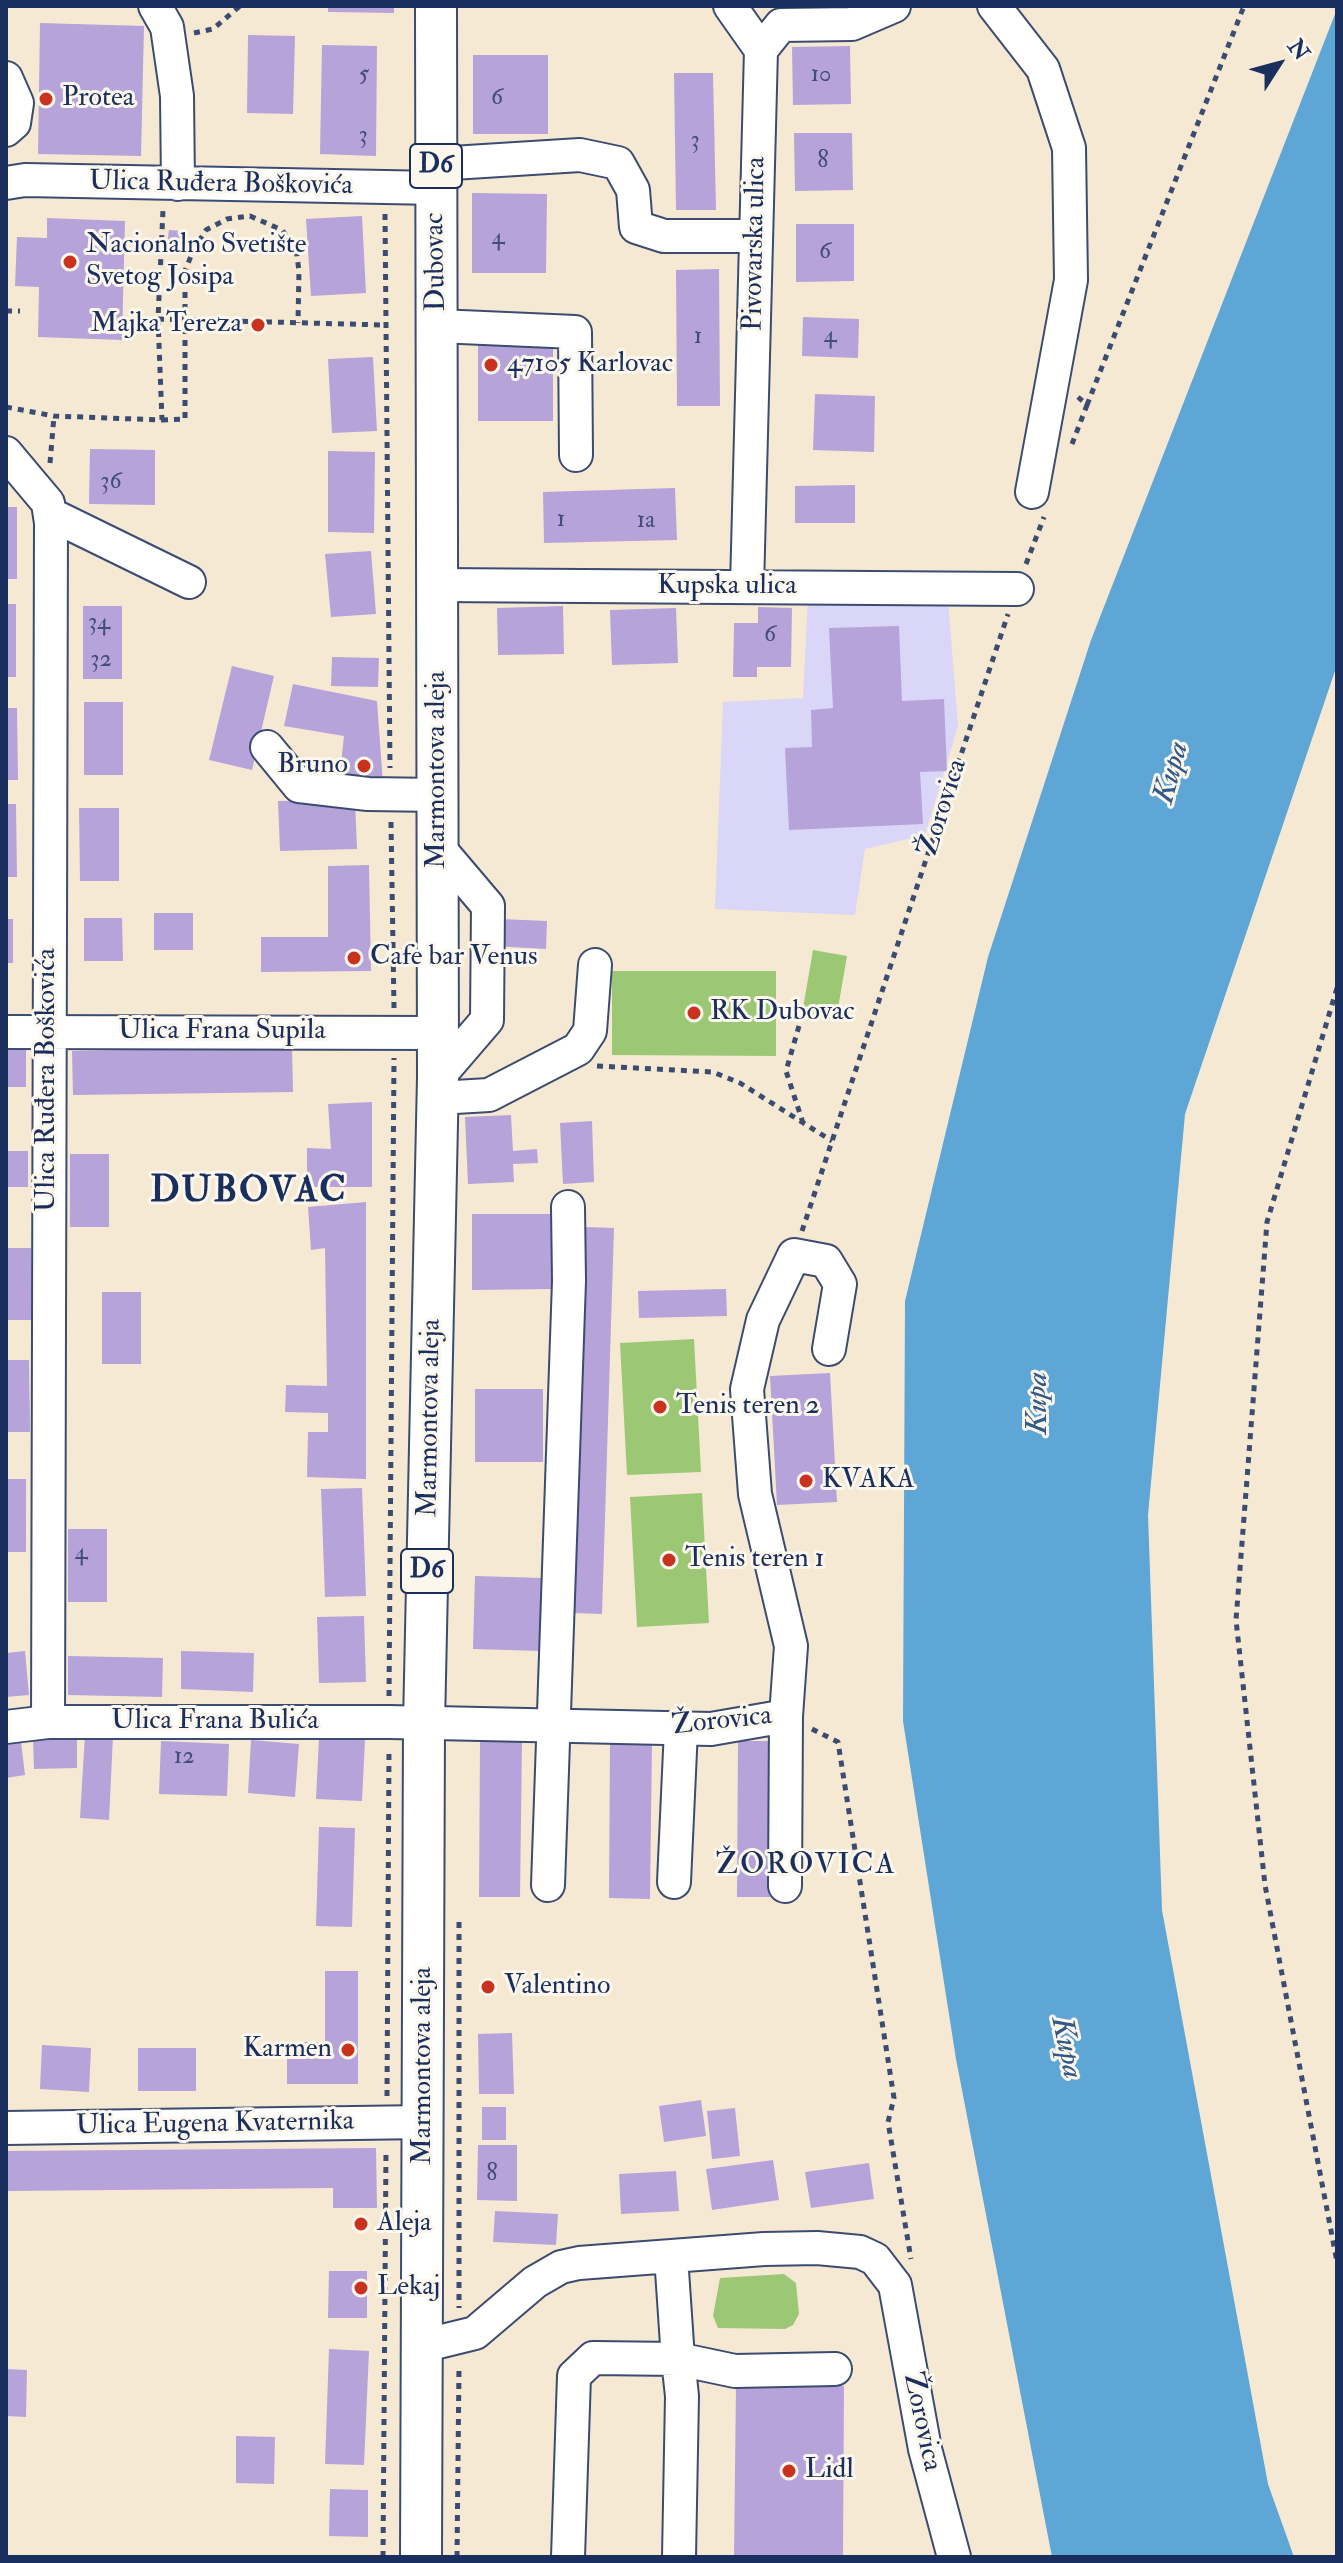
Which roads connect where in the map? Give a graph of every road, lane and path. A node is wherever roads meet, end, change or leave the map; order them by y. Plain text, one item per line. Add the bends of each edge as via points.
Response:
1 (155, 6) edge
2 (240, 6) edge
3 (436, 6) edge
4 (730, 6) edge
5 (894, 6) edge
6 (994, 6) edge
7 (1244, 6) edge
8 (169, 39) junction
9 (761, 50) junction
10 (6, 78) edge
11 (6, 130) edge
12 (436, 176) junction
13 (6, 183) edge
14 (171, 184) junction
15 (385, 189) junction
16 (756, 236) junction
17 (6, 311) edge
18 (20, 311) dead end
19 (158, 319) junction
20 (184, 320) junction
21 (298, 323) junction
22 (383, 325) junction
23 (438, 326) junction
24 (1054, 377) junction
25 (1087, 405) junction
26 (6, 407) edge
27 (54, 416) junction
28 (162, 420) junction
29 (1071, 447) dead end
30 (6, 453) edge
31 (576, 455) dead end
32 (1041, 498) joint
33 (46, 504) junction
34 (189, 582) dead end
35 (438, 585) junction
36 (747, 587) junction
37 (1017, 589) junction
38 (267, 747) dead end
39 (390, 794) junction
40 (438, 795) junction
41 (438, 847) junction
42 (595, 965) dead end
43 (1337, 988) edge
44 (799, 1026) dead end
45 (6, 1032) edge
46 (48, 1032) junction
47 (394, 1032) junction
48 (438, 1033) junction
49 (558, 1059) junction
50 (438, 1088) junction
51 (804, 1124) junction
52 (832, 1141) junction
53 (568, 1207) dead end
54 (794, 1255) junction
55 (829, 1349) dead end
56 (786, 1716) junction
57 (48, 1722) junction
58 (406, 1723) junction
59 (553, 1724) junction
60 (6, 1727) edge
61 (681, 1729) junction
62 (674, 1882) dead end
63 (548, 1885) dead end
64 (785, 1886) dead end
65 (459, 1916) dead end
66 (405, 2123) junction
67 (6, 2128) edge
68 (671, 2256) junction
69 (1337, 2262) edge
70 (903, 2274) junction
71 (440, 2342) junction
72 (678, 2359) junction
73 (835, 2369) dead end
74 (383, 2557) edge
75 (421, 2557) edge
76 (457, 2557) edge
77 (568, 2557) edge
78 (679, 2557) edge
79 (954, 2557) edge

1 - 8 street
2 - 8 path via 213,29
3 - 12 main road, Dubovac / D6
4 - 9 street
5 - 9 street via 852,24 781,25
6 - 24 street via 1043,69 1069,148 1071,280
7 - 25 path
8 - 14 street via 177,96
9 - 16 street, Pivovarska ulica
10 - 11 street via 17,103 14,123
12 - 15 street, Ulica Ruđera Boškovića
12 - 16 street, Ulica Ruđera Boškovića via 580,155 618,163 633,190 636,227 664,236
12 - 23 main road, Dubovac / D6
13 - 14 street, Ulica Ruđera Boškovića
14 - 15 street, Ulica Ruđera Boškovića
14 - 19 path
15 - 22 path
16 - 36 street, Pivovarska ulica
17 - 18 path
19 - 20 path
19 - 28 path
20 - 21 path
20 - 21 path via 185,271 206,230 227,219 250,216 282,230 296,249
20 - 28 path via 185,419
21 - 22 path
22 - 39 path
23 - 31 street via 575,332
23 - 35 main road, Marmontova aleja / D6
24 - 25 path
24 - 32 street
25 - 29 path
26 - 27 path
27 - 28 path
27 - 33 path
30 - 33 street
32 - 37 path, Žorovica
33 - 34 street
33 - 46 street, Ulica Ruđera Boškovića
35 - 36 street, Kupska ulica
35 - 40 main road, Marmontova aleja / D6
36 - 37 street, Kupska ulica
37 - 52 path, Žorovica
38 - 39 street via 299,786
39 - 40 street
39 - 47 path
40 - 41 main road, Marmontova aleja / D6
41 - 48 main road, Marmontova aleja / D6
41 - 50 street via 488,906 488,921 487,1020
42 - 49 street via 590,1031 578,1049
43 - 69 path via 1267,1222 1236,1620 1265,1885
44 - 51 path via 786,1071
45 - 46 street, Ulica Frana Supila
46 - 47 street, Ulica Frana Supila
46 - 57 street, Ulica Ruđera Boškovića
47 - 48 street, Ulica Frana Supila
47 - 58 path
48 - 50 main road, Marmontova aleja / D6
49 - 50 street via 489,1095
49 - 51 path via 616,1070 713,1072
50 - 58 main road, Marmontova aleja / D6
51 - 52 path
52 - 54 path, Žorovica
53 - 59 street
54 - 55 street via 826,1261 840,1284
54 - 56 street, Žorovica via 763,1320 747,1389 755,1494 791,1646
56 - 61 street, Žorovica
56 - 64 street
56 - 70 path via 838,1742 894,2098 888,2122
57 - 58 street, Ulica Frana Bulića
57 - 60 street, Ulica Frana Bulića
58 - 59 street, Žorovica
58 - 66 main road, Marmontova aleja / D6
58 - 66 path
59 - 61 street, Žorovica
59 - 63 street
61 - 62 street
65 - 71 path
66 - 67 street, Ulica Eugena Kvaternika
66 - 71 main road, Marmontova aleja / D6
66 - 74 path
68 - 70 street via 817,2248 860,2252
68 - 71 street via 561,2267 475,2333
68 - 72 street
70 - 79 street, Žorovica via 925,2449
71 - 75 main road, Marmontova aleja / D6
71 - 76 path
72 - 73 street via 735,2371
72 - 77 street via 593,2358 574,2376
72 - 78 street

